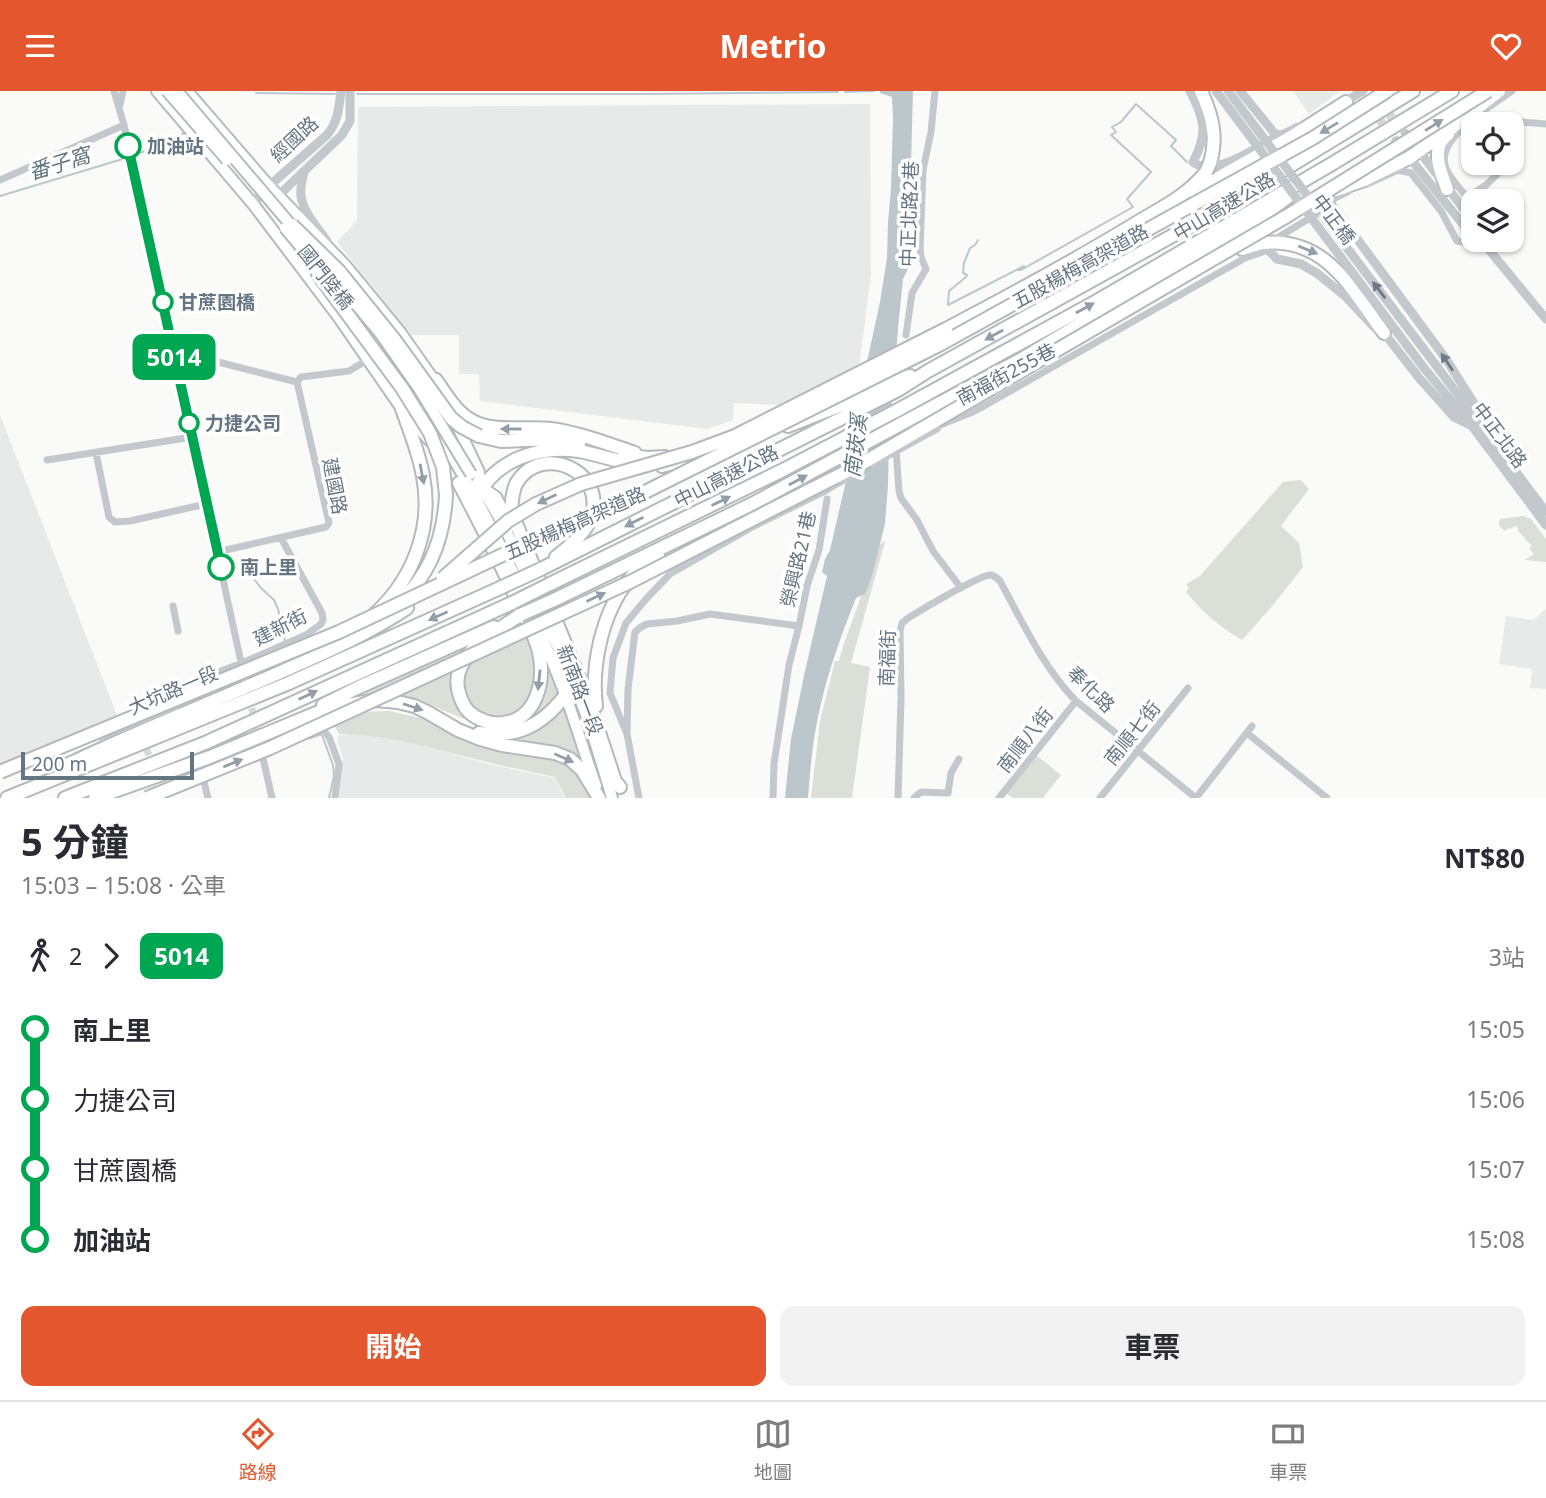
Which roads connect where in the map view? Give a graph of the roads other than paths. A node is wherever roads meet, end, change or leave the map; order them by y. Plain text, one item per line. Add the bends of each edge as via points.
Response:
1 (114, 91) edge
2 (123, 91) edge
3 (157, 91) edge
4 (167, 91) edge
5 (177, 91) edge
6 (187, 91) edge
7 (341, 91) edge
8 (350, 91) edge
9 (935, 91) edge
10 (1190, 91) edge
11 (1201, 91) edge
12 (1216, 91) edge
13 (1228, 91) edge
14 (1240, 91) edge
15 (1370, 91) edge
16 (1413, 91) edge
17 (1452, 91) edge
18 (1488, 91) edge
19 (1499, 91) edge
20 (1512, 91) edge
21 (1360, 92) edge
22 (1378, 99) edge
23 (1346, 102) junction
24 (120, 106) junction
25 (1524, 122) edge
26 (1546, 124) edge
27 (124, 125) junction
28 (1453, 127) junction
29 (1405, 133) tunnel mouth
30 (1275, 134) junction
31 (1396, 141) tunnel mouth
32 (1413, 154) junction
33 (1330, 165) junction
34 (304, 171) junction
35 (1496, 175) edge
36 (0, 180) edge
37 (269, 186) junction
38 (1447, 189) junction
39 (1461, 189) edge
40 (1480, 189) edge
41 (279, 195) junction
42 (1329, 201) junction
43 (253, 204) junction
44 (1171, 204) junction
45 (1461, 206) edge
46 (1461, 221) edge
47 (292, 225) junction
48 (1277, 237) dead end
49 (1461, 242) edge
50 (1242, 249) junction
51 (1268, 250) joint
52 (1490, 252) edge
53 (311, 259) junction
54 (345, 265) junction
55 (1546, 319) edge
56 (1384, 333) junction
57 (906, 335) dead end
58 (368, 360) junction
59 (1435, 364) joint
60 (1424, 368) joint
61 (177, 370) junction
62 (436, 380) junction
63 (297, 382) junction
64 (899, 384) junction
65 (402, 409) junction
66 (975, 411) junction
67 (1475, 424) junction
68 (896, 431) junction
69 (192, 437) junction
70 (721, 450) junction
71 (96, 453) junction
72 (648, 458) junction
73 (47, 460) dead end
74 (465, 479) junction
75 (479, 494) junction
76 (827, 499) dead end
77 (206, 505) junction
78 (1546, 512) edge
79 (1546, 525) edge
80 (694, 533) junction
81 (281, 538) junction
82 (217, 552) junction
83 (541, 569) junction
84 (994, 576) joint
85 (540, 585) junction
86 (961, 587) junction
87 (173, 606) dead end
88 (520, 615) junction
89 (799, 626) junction
90 (178, 631) dead end
91 (335, 648) junction
92 (242, 663) junction
93 (574, 683) junction
94 (1188, 688) dead end
95 (566, 696) junction
96 (1076, 701) junction
97 (130, 715) junction
98 (299, 720) junction
99 (136, 726) junction
100 (452, 726) junction
101 (113, 732) junction
102 (627, 734) junction
103 (260, 745) tunnel mouth
104 (1138, 752) junction
105 (263, 755) junction
106 (959, 759) dead end
107 (0, 774) edge
108 (160, 780) dead end
109 (204, 782) dead end
110 (618, 795) edge
111 (0, 797) edge
112 (900, 797) edge
113 (7, 798) edge
114 (65, 798) edge
115 (95, 798) edge
116 (147, 798) edge
117 (169, 798) edge
118 (208, 798) edge
119 (272, 798) edge
120 (335, 798) edge
121 (599, 798) edge
122 (639, 798) edge
123 (773, 798) edge
124 (914, 798) edge
125 (999, 798) edge
126 (1100, 798) edge
127 (1196, 798) edge
128 (1327, 798) edge

1 - 24 street
2 - 24 street
3 - 43 main road
4 - 53 main road, 國門陸橋, bridge
5 - 47 main road, 國門陸橋, bridge
6 - 37 main road
7 - 37 street, 經國路 via 333,128
8 - 34 street, 經國路 via 350,121 342,135
9 - 57 street, 中正北路2巷 via 923,170 920,249 926,269 912,293
10 - 30 street via 1203,126 1202,146 1193,163 1198,166 1227,163
11 - 44 highway via 1215,138 1208,168 1193,188
12 - 60 street, 中正橋, bridge
59 -> 13 street, 中正橋, bridge
14 - 30 street
15 - 22 street
16 -> 64 highway, 中山高速公路 via 1208,216
17 - 33 highway, 中山高速公路
116 -> 18 highway, bridge via 270,748 630,582 851,469 1287,216
19 - 28 highway
20 - 39 street via 1456,134 1444,152 1445,165
21 - 22 street
21 - 23 street
22 -> 107 highway, 五股楊梅高架道路, bridge via 939,345 645,492 339,632
23 - 30 street via 1282,135
23 - 44 highway
24 - 27 street
25 - 26 street
27 - 36 street
27 - 61 street
28 - 32 highway
28 - 38 highway via 1440,143 1439,152
29 - 32 street
31 - 32 street
32 - 38 street
32 - 46 street
32 - 50 highway via 1338,188
33 - 68 highway via 1269,212
85 -> 33 highway, 中山高速公路 via 740,492 896,411
34 - 41 street, 經國路
34 - 54 street via 301,198 307,213
35 - 40 street
37 - 41 main road
37 - 43 street, 經國路
38 - 45 street
41 - 54 main road
42 - 48 street via 1315,215
42 - 49 street via 1405,170
67 -> 42 street via 1475,405 1446,359
43 - 58 main road
44 -> 91 highway, bridge via 946,329 735,436 581,484 536,504 508,521 407,608
47 - 72 highway, bridge via 339,271 462,427 501,441 551,439
47 - 74 main road, 國門陸橋, bridge via 418,387
50 -> 56 highway via 1284,244 1321,255
50 - 68 highway via 1018,377 919,427
51 - 56 street via 1277,259 1301,264 1318,274
51 - 66 street, 南福街255巷 via 1245,258
52 - 55 street
53 - 74 main road, 國門陸橋, bridge via 381,348
53 - 91 highway, bridge via 430,433 443,467 446,495 440,537 420,579 397,605
54 - 62 main road
56 - 67 street via 1454,417
58 - 63 street via 349,371 302,377
58 - 65 main road
59 - 67 street, 中正北路
60 - 67 street, 中正北路
61 - 63 street via 218,362
61 - 69 street
72 -> 62 highway via 566,432 481,425 459,411
62 - 75 main road via 479,472
63 - 81 street, 建國路 via 329,523
64 - 70 highway
64 -> 83 highway, 中山高速公路
65 - 74 main road
65 -> 91 highway via 424,477 422,536 394,594
66 - 86 street, 南福街255巷 via 897,449 901,498
66 - 102 street, bridge via 670,573 626,623 613,658 610,693
67 - 78 street, 中正北路
67 - 79 street, 中正北路
80 -> 68 highway
69 - 71 street
69 - 77 street
70 - 72 highway
70 - 75 highway via 650,467 581,452 535,452 510,461
71 - 73 street
71 - 77 street via 115,522
74 - 75 main road
74 -> 88 highway via 531,631 540,664 537,695 523,716 502,723 479,719 460,695 457,679 462,664 477,646
75 - 85 main road via 490,501
75 - 85 main road via 496,497
75 - 95 main road, 新南路一段
76 - 89 street, 榮興路21巷
77 - 82 street
80 - 88 highway, bridge
80 - 110 highway via 650,561 628,582 599,645 594,672 597,709
81 - 82 street, 建國路
81 - 92 street, 建新街 via 323,617 321,624
82 - 92 street
83 - 110 highway via 586,529 593,511 590,486 574,469 560,464 546,464 524,474 513,491 511,511 589,702
83 -> 113 highway, 中山高速公路, bridge via 289,683
84 - 86 street, 南福街
84 - 96 street, 奉化路 via 1060,685
85 - 93 main road, 新南路一段 via 539,605
85 - 110 main road, 新南路一段
114 -> 85 highway, 中山高速公路, bridge via 205,743 512,603
86 - 112 street, 南福街 via 902,623
87 - 90 street
88 - 98 highway via 357,688
89 - 102 street via 710,614 640,627 635,632 628,689
89 - 123 street, 榮興路21巷 via 774,764
91 - 111 highway
92 - 97 street, 大坑路一段 via 151,698
92 - 99 street, 大坑路一段 via 246,681
93 - 95 highway
93 - 110 main road, 新南路一段
94 - 104 street, 南順七街
95 - 100 highway via 547,716 519,731 486,734
95 - 121 main road, 新南路一段
96 - 104 street, 奉化路
96 - 125 street, 南順八街
97 - 99 street
97 - 101 street, 大坑路一段
98 -> 100 highway via 326,709 376,700 414,706
98 - 115 highway
99 - 101 street, 大坑路一段
100 -> 121 highway via 480,739 570,759 582,769
101 - 107 street, 大坑路一段
102 - 122 street
103 - 105 street
104 - 126 street, 南順七街
104 - 127 street, 奉化路
105 - 119 street
105 - 120 street via 321,732 329,737 339,764
106 - 124 street via 948,793 921,792
108 - 117 street
109 - 118 street
127 - 128 street via 1250,729

